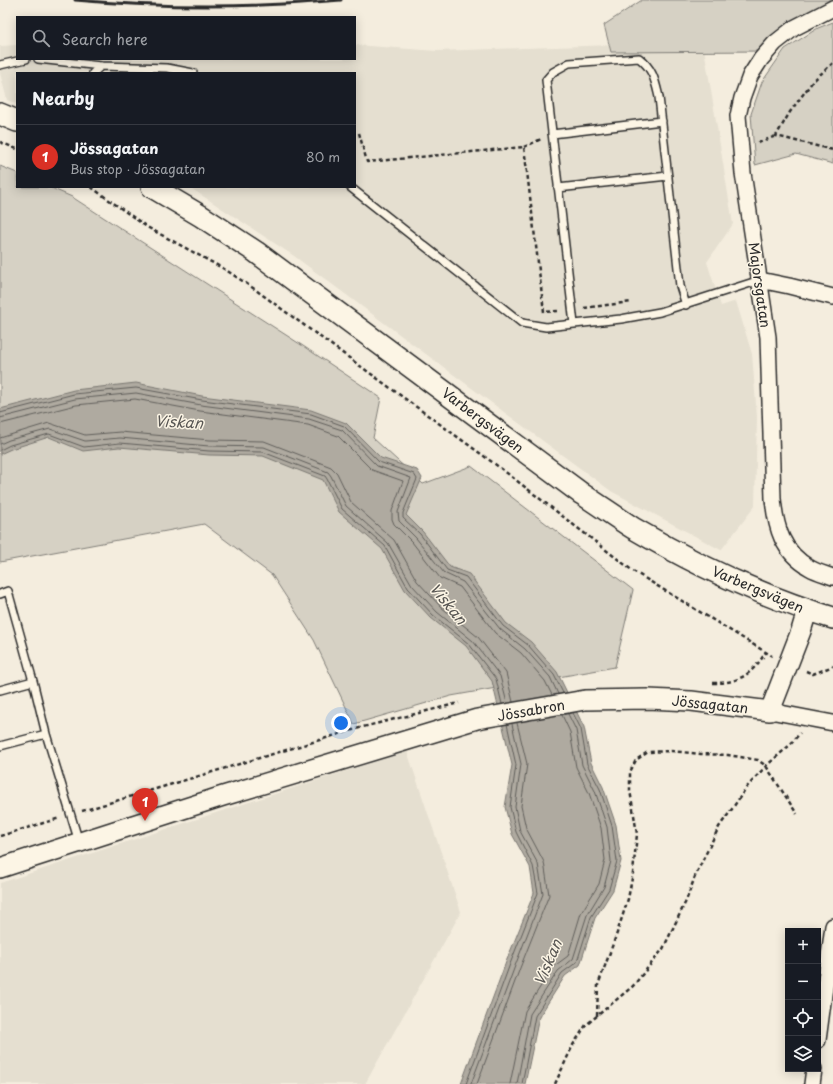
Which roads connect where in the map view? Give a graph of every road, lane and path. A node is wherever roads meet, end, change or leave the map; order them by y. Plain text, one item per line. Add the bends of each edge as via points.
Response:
1 (833, 8) edge
2 (22, 60) edge
3 (47, 60) edge
4 (833, 64) edge
5 (0, 65) edge
6 (101, 66) junction
7 (94, 72) edge
8 (188, 72) edge
9 (0, 114) edge
10 (16, 121) edge
11 (662, 122) junction
12 (552, 134) junction
13 (0, 142) edge
14 (524, 148) dead end
15 (16, 150) edge
16 (833, 150) edge
17 (668, 176) junction
18 (92, 188) edge
19 (154, 188) edge
20 (351, 188) edge
21 (558, 188) junction
22 (760, 280) junction
23 (833, 297) edge
24 (686, 305) junction
25 (574, 324) junction
26 (833, 577) edge
27 (0, 594) edge
28 (807, 610) junction
29 (833, 618) edge
30 (788, 663) junction
31 (833, 666) edge
32 (33, 680) junction
33 (0, 690) edge
34 (585, 700) joint
35 (464, 702) dead end
36 (770, 710) junction
37 (804, 717) junction
38 (833, 724) edge
39 (46, 734) junction
40 (0, 746) edge
41 (766, 766) junction
42 (797, 814) dead end
43 (71, 815) junction
44 (0, 836) edge
45 (79, 842) junction
46 (0, 868) edge
47 (833, 926) edge
48 (827, 1013) edge
49 (596, 1016) junction
50 (819, 1036) edge
51 (814, 1072) edge
52 (555, 1084) edge
53 (812, 1084) edge

1 - 22 street, Majorsgatan via 794,28 775,43 750,76 742,98 738,116 741,150
2 - 5 lane
3 - 6 lane
4 - 16 path via 813,81 776,136
6 - 7 lane
6 - 8 lane via 167,68
9 - 10 main road
11 - 12 lane
11 - 12 lane via 654,77 639,58 569,63 553,72 546,80
11 - 17 lane
12 - 14 path
12 - 21 lane
13 - 15 path
17 - 21 lane
17 - 24 lane via 680,286
18 - 30 path via 147,227 254,288 472,447 634,571
19 - 28 main road, Varbergsvägen via 256,252 582,494 632,527 699,564 761,593
20 - 25 lane via 522,323 546,327
21 - 25 lane
22 - 23 street
22 - 24 lane
22 - 26 street, Majorsgatan via 768,337 775,518 785,545 796,559
24 - 25 lane via 621,319
27 - 32 lane via 8,591
28 - 29 main road, Varbergsvägen
28 - 30 street
30 - 31 path via 813,674
30 - 36 street
32 - 33 lane
32 - 39 lane
34 - 36 street, Jössagatan via 690,701
34 - 45 street, Jössabron via 477,719
35 - 43 path via 356,729
36 - 37 street, Jössagatan
37 - 38 street, Jössagatan
37 - 41 path via 800,734
39 - 40 lane
39 - 43 lane
41 - 42 path
41 - 49 path via 746,788 719,827 663,950 633,986
41 - 49 path via 758,760 745,757 671,751 648,752 636,760 630,772 630,790 637,834 633,873 628,898 598,985
43 - 44 path
43 - 45 lane
45 - 46 street
47 - 48 street
48 - 50 street
49 - 52 path via 586,1025 573,1045
51 - 53 street

